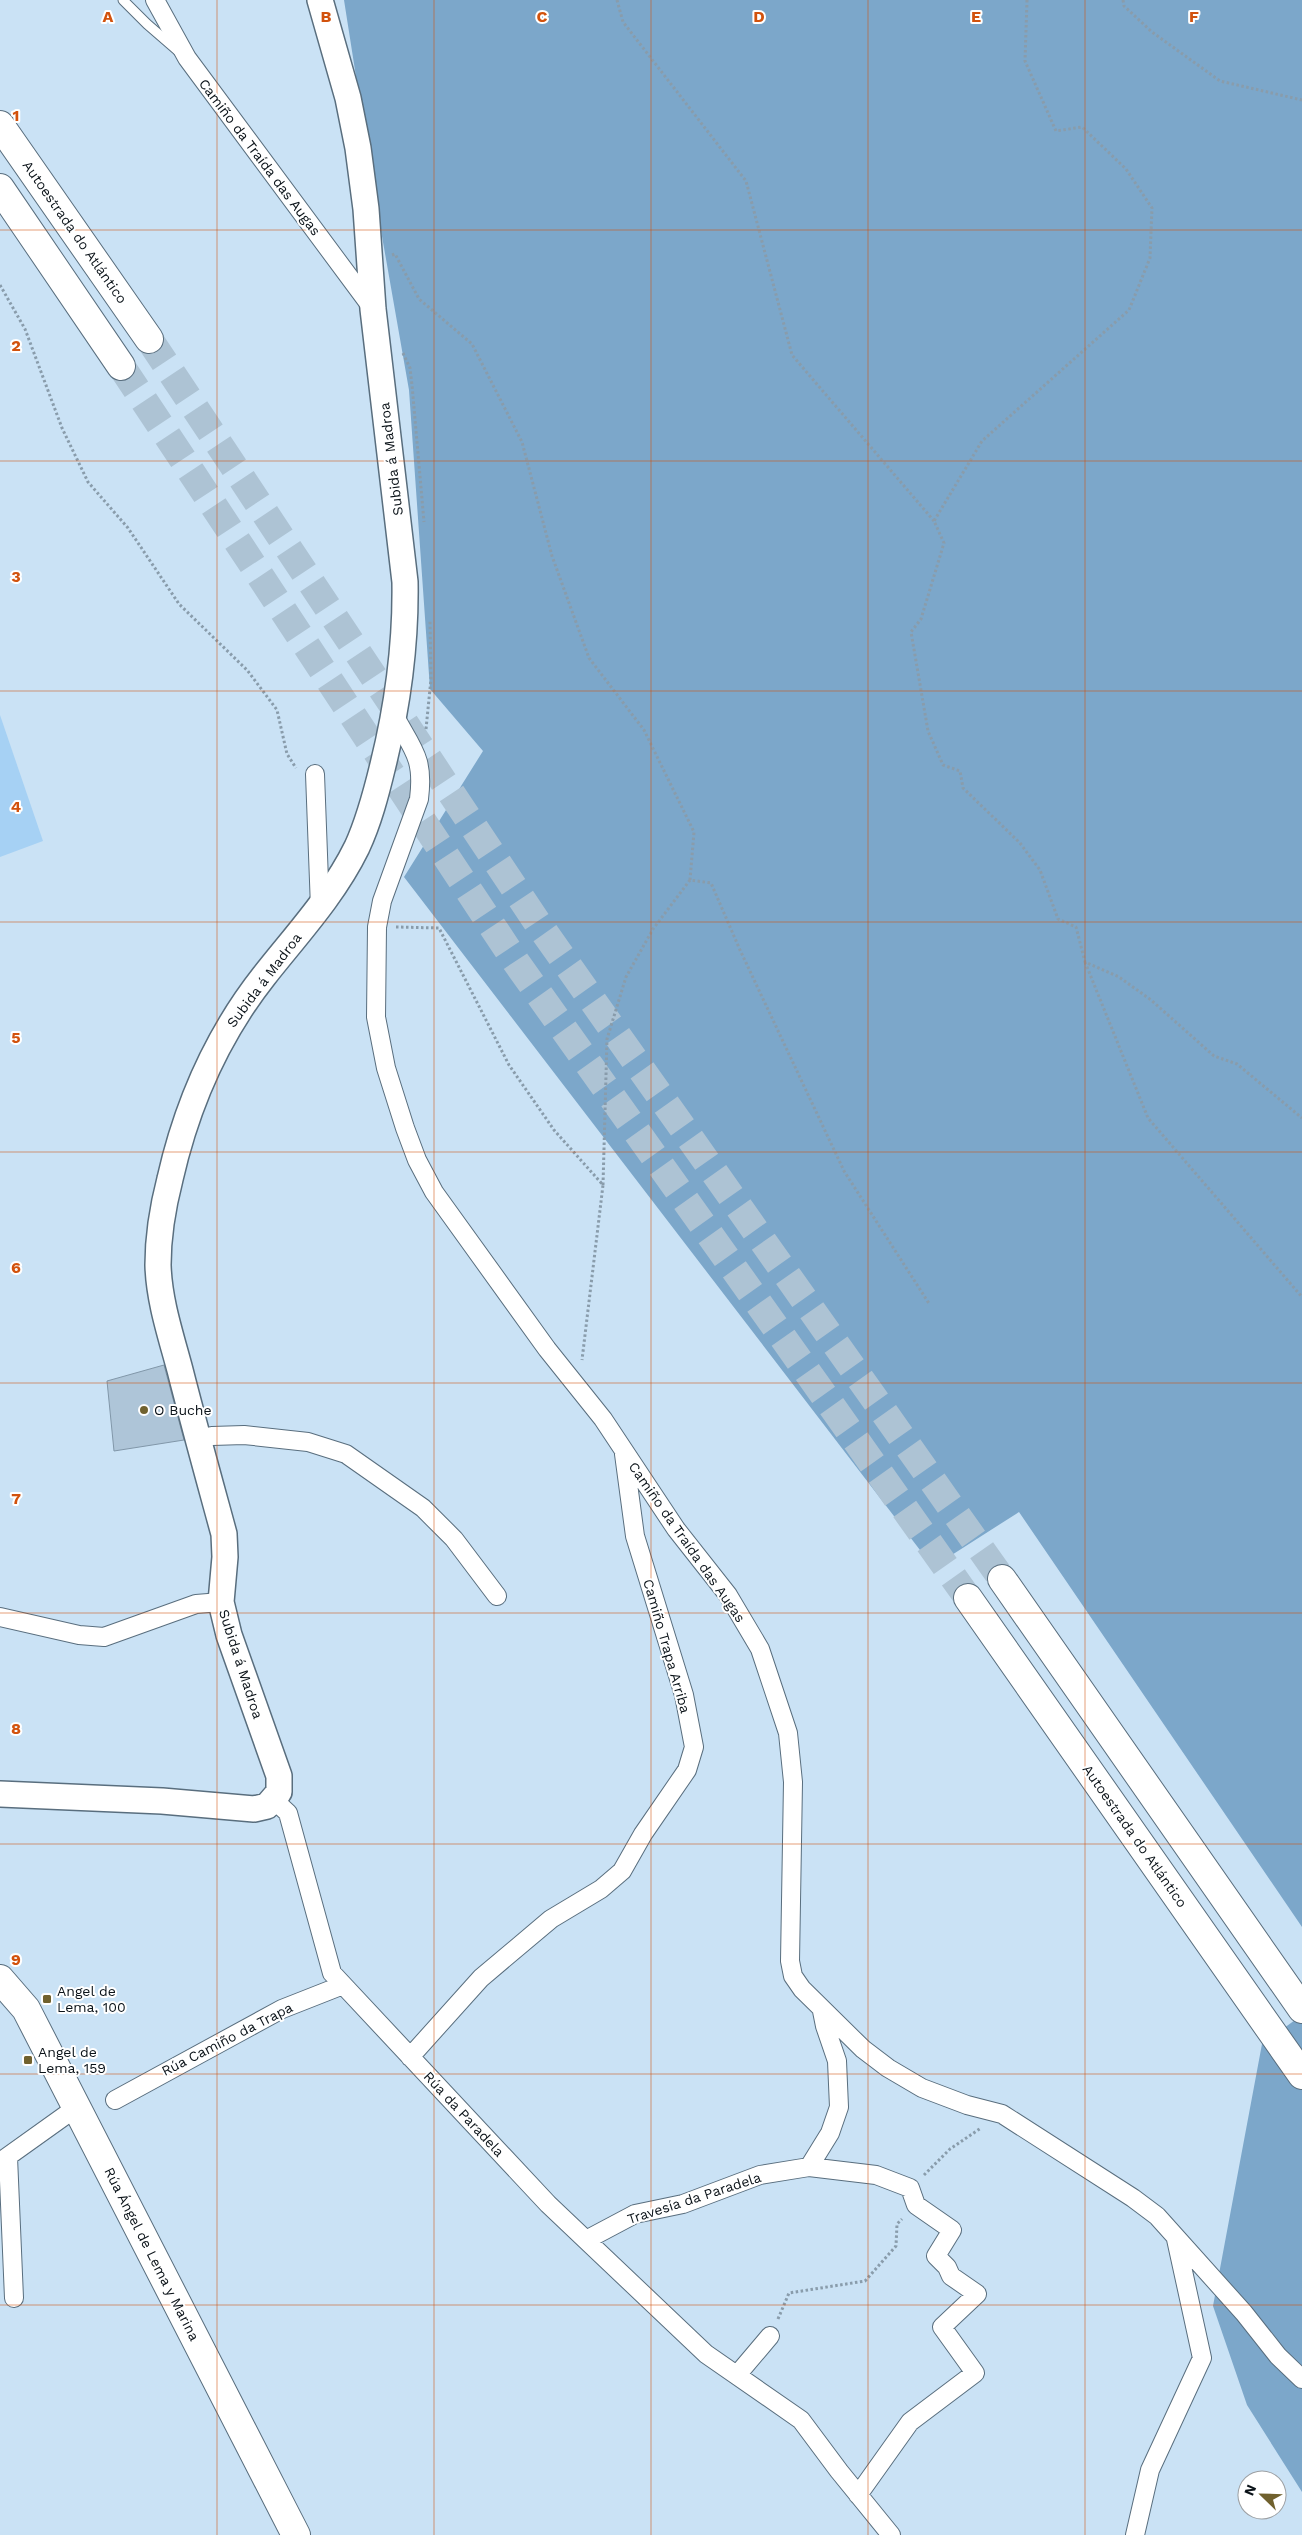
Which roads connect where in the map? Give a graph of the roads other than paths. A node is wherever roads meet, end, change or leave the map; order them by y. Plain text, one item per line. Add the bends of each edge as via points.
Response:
1 (123, 0) edge
2 (155, 0) edge
3 (320, 0) edge
4 (187, 58) junction
5 (0, 125) edge
6 (0, 188) edge
7 (373, 309) junction
8 (149, 339) tunnel mouth
9 (121, 366) tunnel mouth
10 (395, 717) junction
11 (315, 774) road end
12 (320, 908) junction
13 (198, 1439) junction
14 (623, 1449) junction
15 (1002, 1578) tunnel mouth
16 (497, 1596) dead end
17 (968, 1598) tunnel mouth
18 (221, 1602) junction
19 (0, 1617) edge
20 (0, 1794) edge
21 (274, 1800) junction
22 (0, 1979) edge
23 (343, 1985) junction
24 (1302, 2010) edge
25 (822, 2011) junction
26 (410, 2057) junction
27 (1302, 2075) edge
28 (114, 2100) dead end
29 (77, 2107) junction
30 (4, 2159) edge
31 (808, 2167) junction
32 (1176, 2236) junction
33 (586, 2240) junction
34 (14, 2298) dead end
35 (770, 2336) road end
36 (736, 2375) junction
37 (1302, 2379) edge
38 (858, 2495) junction
39 (296, 2535) edge
40 (891, 2535) edge
41 (1135, 2535) edge

1 - 4 lane
2 - 4 street, Camiño da Traída das Augas
3 - 7 street, Subida á Madroa via 348,98 358,148
4 - 7 street, Camiño da Traída das Augas
5 - 8 highway, Autoestrada do Atlántico
6 - 9 highway
7 - 10 street, Subida á Madroa via 405,582 404,647
10 - 12 street, Subida á Madroa via 372,812 356,849
10 - 14 street, Camiño da Traída das Augas via 420,762 421,782 419,800 382,901 377,927 375,993 377,1024 386,1068 417,1160 434,1192
11 - 12 street
12 - 13 street, Subida á Madroa via 226,1030 193,1099 168,1188 158,1265 162,1298
13 - 16 street via 244,1435 308,1442 346,1454 423,1508 454,1539
13 - 18 street, Subida á Madroa via 224,1534
14 - 25 street, Camiño da Traída das Augas via 676,1529 728,1595 760,1648 788,1734 793,1782 790,1961 798,1982
14 - 26 street, Camiño Trapa Arriba via 635,1536 684,1695 694,1747 687,1770 622,1871 601,1889 551,1919 481,1978
15 - 24 highway
17 - 27 highway, Autoestrada do Atlántico
18 - 19 street via 196,1604 104,1637 79,1635
18 - 21 street, Subida á Madroa via 229,1635 279,1776 280,1792
20 - 21 street via 162,1801 254,1809 267,1806
21 - 23 street, Rúa da Paradela via 288,1813 332,1973
22 - 29 highway, Rúa Ángel de Lema y Marina via 26,2009
23 - 26 street, Rúa da Paradela
23 - 28 street, Rúa Camiño da Trapa via 282,2009
25 - 31 street via 837,2061 839,2107 830,2133
25 - 32 street, Camiño da Traída das Augas via 888,2068 922,2088 1002,2114 1133,2198
26 - 33 street, Rúa da Paradela
29 - 30 street
29 - 39 highway, Rúa Ángel de Lema y Marina
30 - 34 street
31 - 33 street, Travesía da Paradela via 760,2175 683,2204 635,2214
31 - 38 street, Travesía da Paradela via 876,2175 913,2197 952,2230 936,2256 951,2276 977,2294 942,2327 975,2373 910,2422
32 - 37 street, Camiño da Traída das Augas via 1278,2356
32 - 41 street via 1202,2358 1150,2470
33 - 36 street, Rúa da Paradela via 706,2354
35 - 36 street
36 - 38 street, Rúa da Paradela via 801,2420
38 - 40 street, Rúa da Paradela

